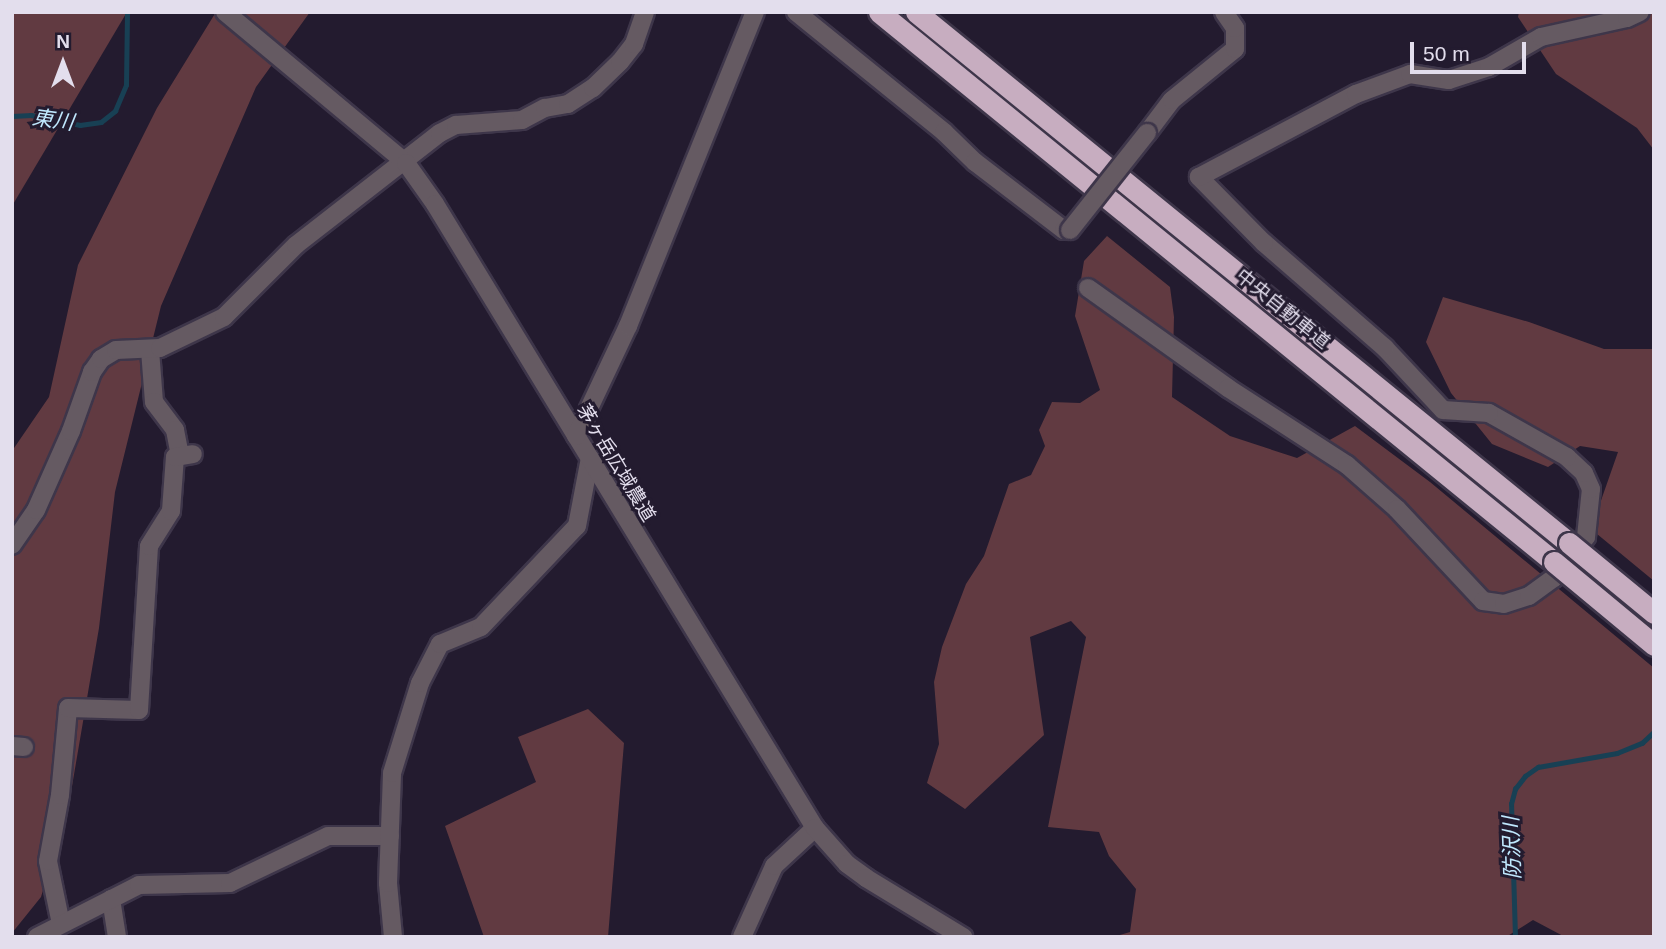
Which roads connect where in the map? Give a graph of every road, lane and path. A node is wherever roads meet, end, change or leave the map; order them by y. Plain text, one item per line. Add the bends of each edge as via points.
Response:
1 (225, 12) edge
2 (645, 12) edge
3 (755, 12) edge
4 (796, 12) edge
5 (879, 12) edge
6 (916, 12) edge
7 (1224, 12) edge
8 (1640, 12) edge
9 (406, 163) junction
10 (1088, 288) dead end
11 (150, 350) junction
12 (576, 436) junction
13 (590, 458) junction
14 (12, 545) edge
15 (1654, 613) edge
16 (1654, 645) edge
17 (815, 828) junction
18 (390, 836) junction
19 (111, 899) junction
20 (61, 924) junction
21 (37, 937) edge
22 (117, 937) edge
23 (393, 937) edge
24 (742, 937) edge
25 (963, 937) edge

1 - 9 street, 茅ヶ岳広域農道
2 - 9 street via 634,44 620,62 568,104 545,108 522,120 456,125
3 - 12 street via 628,326
4 - 7 street, bridge via 975,162 1070,230 1172,100 1236,49 1235,28
5 - 16 highway, 中央自動車道, bridge
6 - 15 highway, 中央自動車道, bridge
8 - 10 street via 1541,37 1489,67 1449,80 1410,74 1356,94 1199,177 1264,243 1385,348 1443,410 1489,413 1567,457 1584,473 1591,489 1586,537 1553,578 1529,596 1504,604 1483,601 1397,509 1347,465 1228,388
9 - 11 street via 296,245 224,317
9 - 12 street, 茅ヶ岳広域農道
11 - 14 street via 117,349 101,359 36,510
11 - 20 street via 154,402 175,430 186,455 175,457 171,511 149,546 139,710 68,708 48,861
12 - 13 street, 茅ヶ岳広域農道
13 - 17 street, 茅ヶ岳広域農道
13 - 18 street via 577,526 494,616 481,627 440,644 432,655 408,714 392,773
17 - 24 street via 774,866
17 - 25 street, 茅ヶ岳広域農道 via 866,878
18 - 19 street via 328,836 236,881 139,885
18 - 23 street
19 - 20 street
19 - 22 street
20 - 21 street

